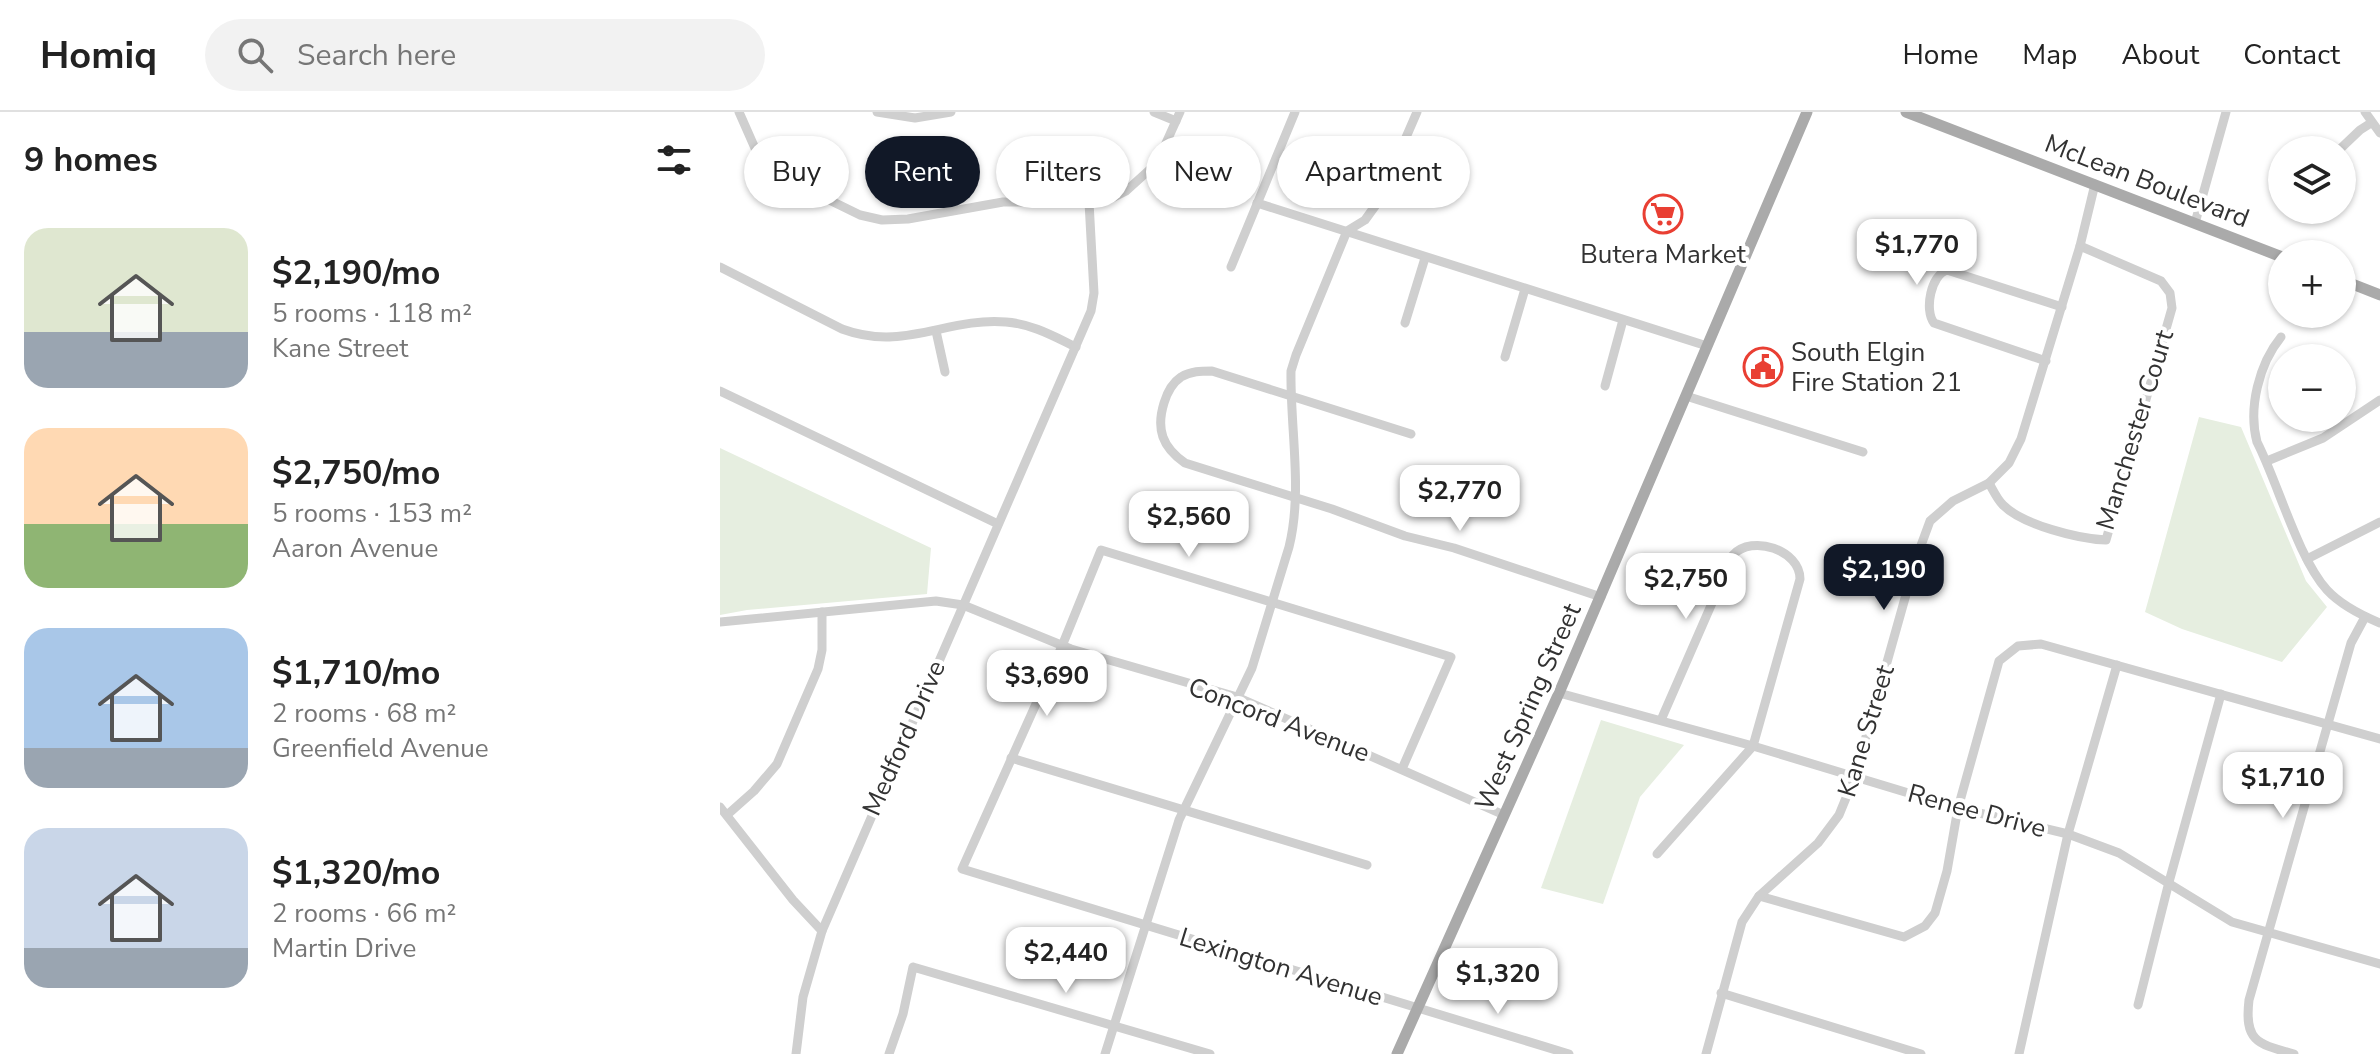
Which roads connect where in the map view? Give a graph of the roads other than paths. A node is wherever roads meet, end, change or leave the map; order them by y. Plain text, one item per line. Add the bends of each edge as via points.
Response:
1 (739, 112) edge
2 (877, 112) edge
3 (951, 112) edge
4 (1154, 112) edge
5 (1295, 112) edge
6 (1417, 112) edge
7 (1807, 112) edge
8 (1906, 112) edge
9 (2226, 112) edge
10 (2365, 112) edge
11 (1178, 116) edge
12 (2371, 123) junction
13 (2380, 133) edge
14 (2354, 136) edge
15 (2095, 184) junction
16 (1130, 186) edge
17 (1261, 193) edge
18 (996, 203) edge
19 (1261, 204) edge
20 (1089, 208) edge
21 (1255, 208) edge
22 (2195, 223) junction
23 (1347, 231) junction
24 (2080, 246) junction
25 (2268, 252) edge
26 (1425, 258) junction
27 (720, 267) edge
28 (1231, 267) dead end
29 (2356, 286) edge
30 (1525, 289) junction
31 (2380, 295) edge
32 (2062, 307) junction
33 (1623, 320) junction
34 (1405, 323) dead end
35 (936, 331) junction
36 (2281, 337) dead end
37 (1707, 346) junction
38 (1076, 347) junction
39 (1505, 357) dead end
40 (2046, 361) junction
41 (945, 372) dead end
42 (1605, 386) dead end
43 (720, 391) edge
44 (1291, 396) junction
45 (1686, 396) junction
46 (2380, 400) edge
47 (1411, 434) dead end
48 (1863, 452) dead end
49 (2267, 461) junction
50 (1989, 483) junction
51 (1295, 497) junction
52 (2380, 522) edge
53 (998, 524) junction
54 (2307, 559) junction
55 (1601, 597) junction
56 (1272, 602) junction
57 (963, 605) junction
58 (822, 612) junction
59 (2365, 617) junction
60 (720, 622) edge
61 (2380, 623) edge
62 (1062, 646) junction
63 (2117, 665) junction
64 (1559, 693) junction
65 (2221, 694) junction
66 (1237, 697) junction
67 (1661, 720) junction
68 (2328, 723) junction
69 (2380, 739) edge
70 (1753, 746) junction
71 (1011, 758) junction
72 (1402, 769) junction
73 (1855, 776) junction
74 (1958, 808) junction
75 (1183, 809) junction
76 (723, 811) edge
77 (1504, 815) junction
78 (2068, 834) junction
79 (1657, 854) dead end
80 (1367, 865) dead end
81 (2169, 882) junction
82 (1759, 896) junction
83 (1145, 925) junction
84 (822, 931) junction
85 (2268, 932) junction
86 (2379, 960) edge
87 (1721, 993) junction
88 (2138, 1005) dead end
89 (1417, 1009) junction
90 (1114, 1026) junction
91 (796, 1054) edge
92 (889, 1054) edge
93 (1105, 1054) edge
94 (1210, 1054) edge
95 (1397, 1054) edge
96 (1569, 1054) edge
97 (1706, 1054) edge
98 (1921, 1054) edge
99 (2019, 1054) edge
100 (2294, 1054) edge

1 - 18 street via 758,155 774,173 860,215 908,219
2 - 3 street via 915,118
4 - 11 street
5 - 17 street
6 - 23 street via 1378,202 1365,220
7 - 37 main road, West Spring Street
8 - 15 main road, McLean Boulevard
9 - 22 street
10 - 12 street
11 - 16 street via 1157,163
12 - 13 street
12 - 14 street
15 - 22 main road, McLean Boulevard
15 - 24 street, Kane Street
19 - 23 street
20 - 38 street, Medford Drive via 1094,293
21 - 28 street
22 - 25 main road, McLean Boulevard
23 - 26 street
23 - 44 street via 1296,355
24 - 32 street, Kane Street
24 - 50 street, Manchester Court via 2161,281 2172,308 2106,540 2088,540 2022,518 2003,504
26 - 30 street
26 - 34 street
27 - 35 street via 861,337
29 - 31 main road
30 - 33 street
30 - 39 street
32 - 40 street, Kane Street
32 - 40 street via 1947,270 1936,276 1928,310 1934,323
33 - 37 street
33 - 42 street
35 - 38 street via 1006,322 1033,327
35 - 41 street
36 - 49 street via 2268,352 2254,405 2252,424
37 - 45 main road, West Spring Street
38 - 53 street, Medford Drive
40 - 50 street, Kane Street via 2021,439 2009,463
43 - 53 street
44 - 47 street
44 - 51 street
44 - 51 street via 1212,371 1189,374 1166,395 1159,429 1164,443 1185,463
45 - 48 street
45 - 55 main road, West Spring Street
46 - 49 street via 2323,438
49 - 54 street
50 - 73 street, Kane Street via 1953,501 1930,521
51 - 55 street
51 - 56 street via 1293,531
52 - 54 street
53 - 57 street, Medford Drive
54 - 59 street via 2327,590
55 - 64 main road, West Spring Street
56 - 62 street via 1102,550
56 - 66 street via 1252,668
56 - 72 street via 1451,657
57 - 58 street, Concord Avenue via 936,601
57 - 62 street, Concord Avenue
57 - 84 street, Medford Drive
58 - 60 street, Concord Avenue
58 - 76 street via 818,669 777,764 754,791
59 - 61 street
59 - 68 street via 2351,643
62 - 66 street, Concord Avenue
62 - 71 street
63 - 65 street
63 - 74 street via 2041,644 2018,646 1999,661
63 - 78 street
64 - 67 street, Renee Drive
64 - 77 main road, West Spring Street
65 - 68 street
65 - 81 street
66 - 72 street, Concord Avenue
66 - 75 street
67 - 70 street, Renee Drive
67 - 70 street via 1733,555 1757,545 1788,555 1798,565 1799,585
68 - 69 street
68 - 85 street
70 - 73 street, Renee Drive
70 - 79 street
71 - 75 street
71 - 83 street, Lexington Avenue via 962,869
72 - 77 street, Concord Avenue
73 - 74 street, Renee Drive
73 - 82 street, Kane Street via 1839,815 1818,843
74 - 78 street, Renee Drive
74 - 82 street via 1935,913 1925,926 1904,937
75 - 80 street
75 - 83 street
76 - 84 street
77 - 89 main road, West Spring Street
78 - 81 street, Renee Drive via 2119,853
78 - 99 street
81 - 85 street, Renee Drive via 2232,922
81 - 88 street
82 - 87 street, Kane Street via 1742,922
83 - 89 street, Lexington Avenue
83 - 90 street
84 - 91 street, Medford Drive via 803,997
85 - 86 street, Renee Drive
85 - 100 street via 2246,1020 2257,1041
87 - 97 street, Kane Street
87 - 98 street
89 - 95 main road, West Spring Street
89 - 96 street, Lexington Avenue
90 - 92 street via 913,967
90 - 93 street
90 - 94 street

